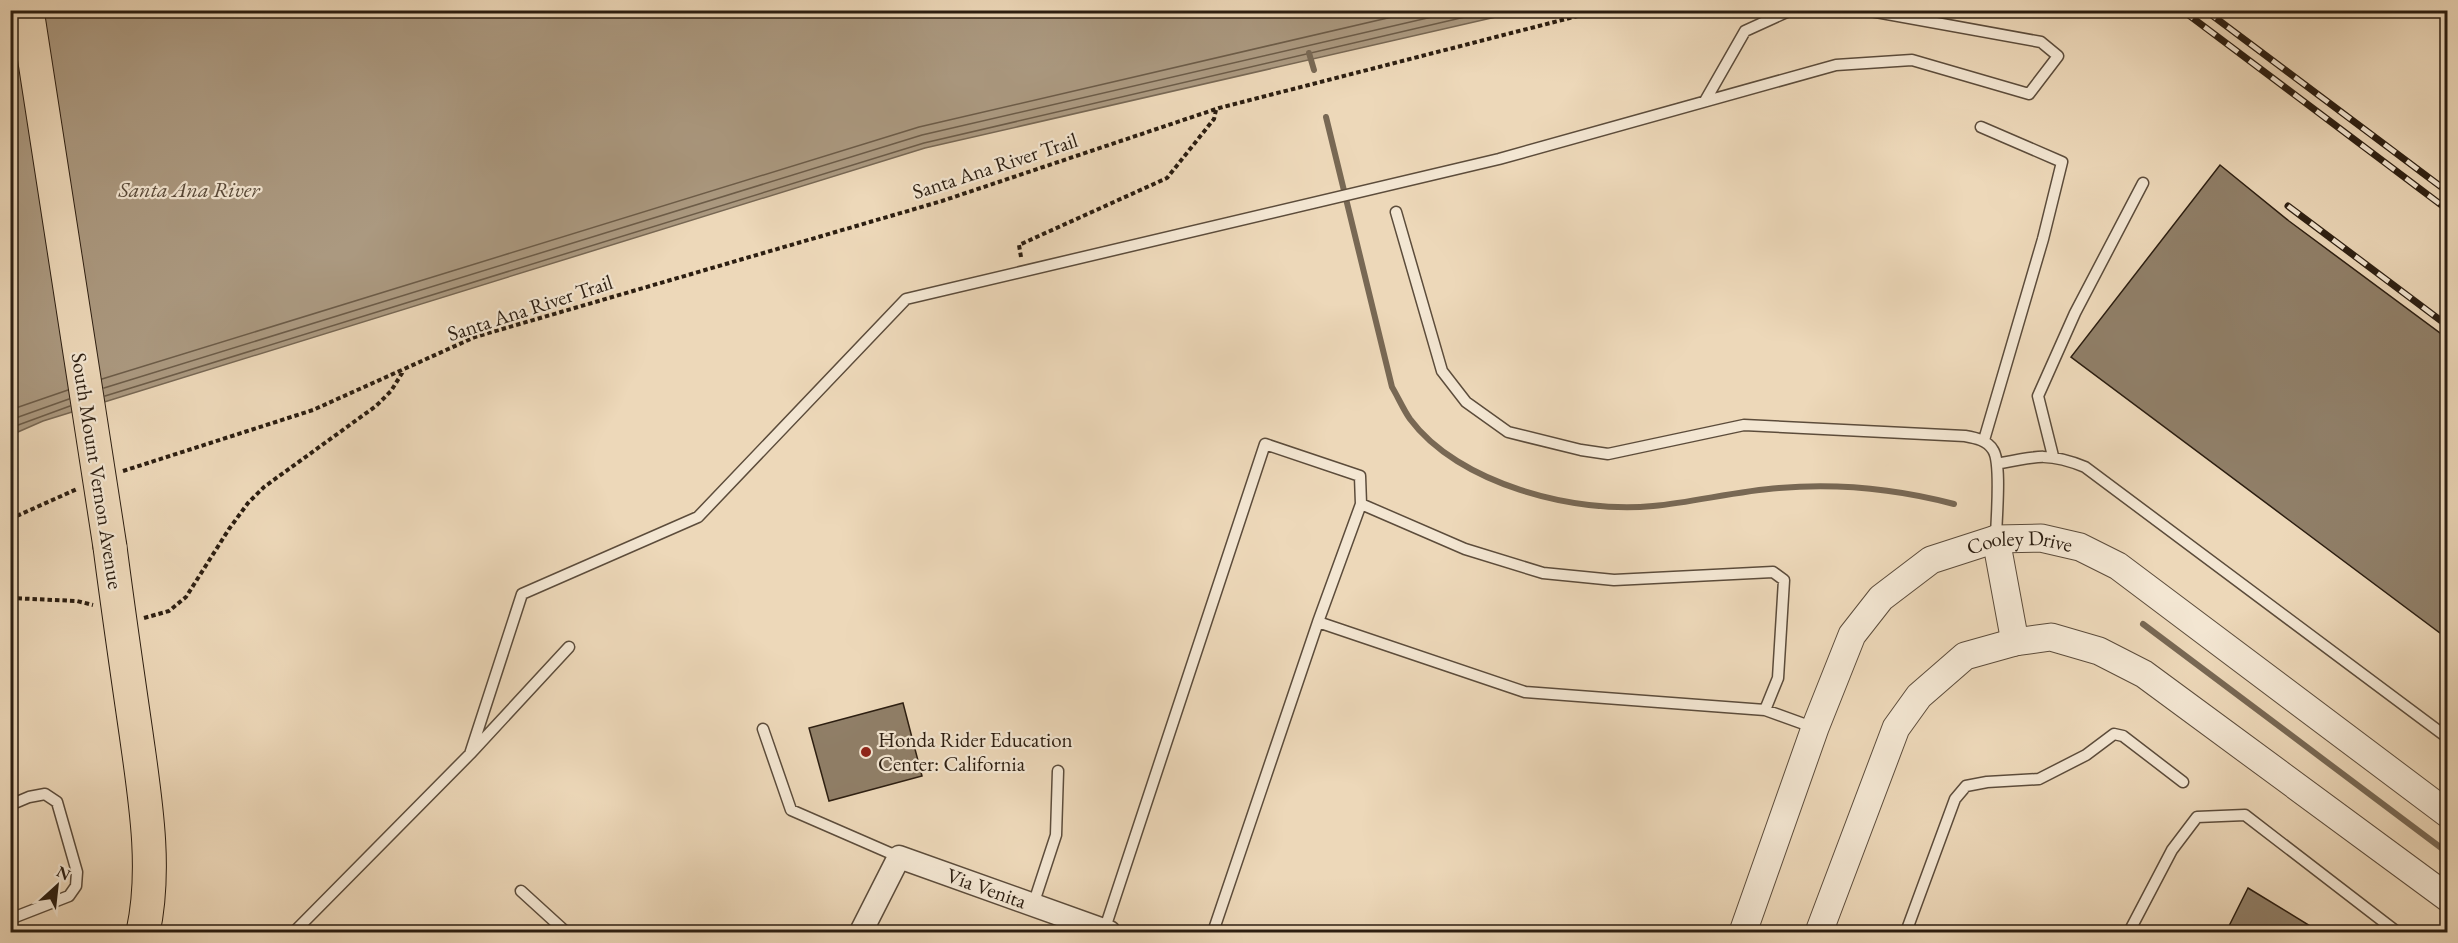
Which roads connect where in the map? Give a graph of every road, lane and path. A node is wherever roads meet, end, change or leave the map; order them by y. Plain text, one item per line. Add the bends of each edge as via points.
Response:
1 (27, 10) edge
2 (1601, 10) edge
3 (1791, 10) edge
4 (1865, 10) edge
5 (1705, 102) junction
6 (1216, 109) junction
7 (1981, 128) dead end
8 (2143, 183) dead end
9 (1396, 212) dead end
10 (1023, 267) dead end
11 (404, 370) junction
12 (1984, 441) junction
13 (2053, 456) junction
14 (1997, 464) junction
15 (116, 474) dead end
16 (86, 485) dead end
17 (1361, 504) junction
18 (10, 519) edge
19 (1996, 539) junction
20 (10, 598) edge
21 (119, 611) junction
22 (1318, 622) junction
23 (2015, 642) junction
24 (569, 647) dead end
25 (1765, 710) junction
26 (1815, 728) junction
27 (763, 729) dead end
28 (2448, 738) edge
29 (470, 754) junction
30 (1058, 771) dead end
31 (2183, 782) dead end
32 (10, 805) edge
33 (2448, 814) edge
34 (899, 857) junction
35 (521, 891) dead end
36 (2448, 898) edge
37 (1033, 905) junction
38 (10, 919) edge
39 (1106, 932) edge
40 (143, 933) edge
41 (294, 933) edge
42 (404, 933) edge
43 (414, 933) edge
44 (566, 933) edge
45 (861, 933) edge
46 (1213, 933) edge
47 (1743, 933) edge
48 (1819, 933) edge
49 (1906, 933) edge
50 (2129, 933) edge
51 (2397, 933) edge

1 - 21 main road, South Mount Vernon Avenue, bridge
2 - 6 path, Santa Ana River Trail
3 - 5 lane via 1745,31
4 - 5 lane via 2041,42 2058,56 2029,94 1912,60 1836,65
5 - 29 lane via 1499,159 906,299 698,517 522,594
6 - 10 path via 1214,119 1167,178 1019,245
6 - 11 path, Santa Ana River Trail via 942,201 475,337
7 - 12 lane via 2062,162
8 - 13 lane via 2074,313 2038,396
9 - 12 lane via 1443,371 1466,402 1508,432 1608,454 1744,425 1965,436
11 - 15 path, Santa Ana River Trail via 313,410
11 - 21 path via 376,406 248,502 186,597 169,611 142,619
12 - 14 lane via 1994,451
13 - 14 lane
13 - 28 lane via 2085,468
14 - 19 lane
16 - 18 path
17 - 22 lane
17 - 25 lane via 1465,549 1543,573 1614,580 1773,572 1784,580 1778,678
17 - 39 lane via 1360,476 1265,444
19 - 23 street
19 - 26 street, Cooley Drive via 1931,560 1881,598 1852,635
19 - 33 street, Cooley Drive via 2051,540 2080,547 2118,566
20 - 21 path via 77,601
21 - 40 main road, South Mount Vernon Avenue via 150,864
22 - 25 lane via 1525,692
22 - 46 lane
23 - 36 street via 2051,637 2099,651 2144,674
23 - 48 street via 1965,656 1919,696 1896,728
24 - 29 lane
25 - 26 lane
26 - 47 street, Cooley Drive
27 - 34 lane via 791,810
29 - 41 lane
30 - 37 lane via 1056,835
31 - 49 lane via 2115,734 2086,755 2039,779 1966,786 1955,799
32 - 38 lane via 45,794 57,802 76,872 76,886 69,896
34 - 37 street, Via Venita
34 - 45 street
35 - 44 lane
37 - 39 street, Via Venita
42 - 43 lane
50 - 51 lane via 2172,850 2197,817 2245,815

